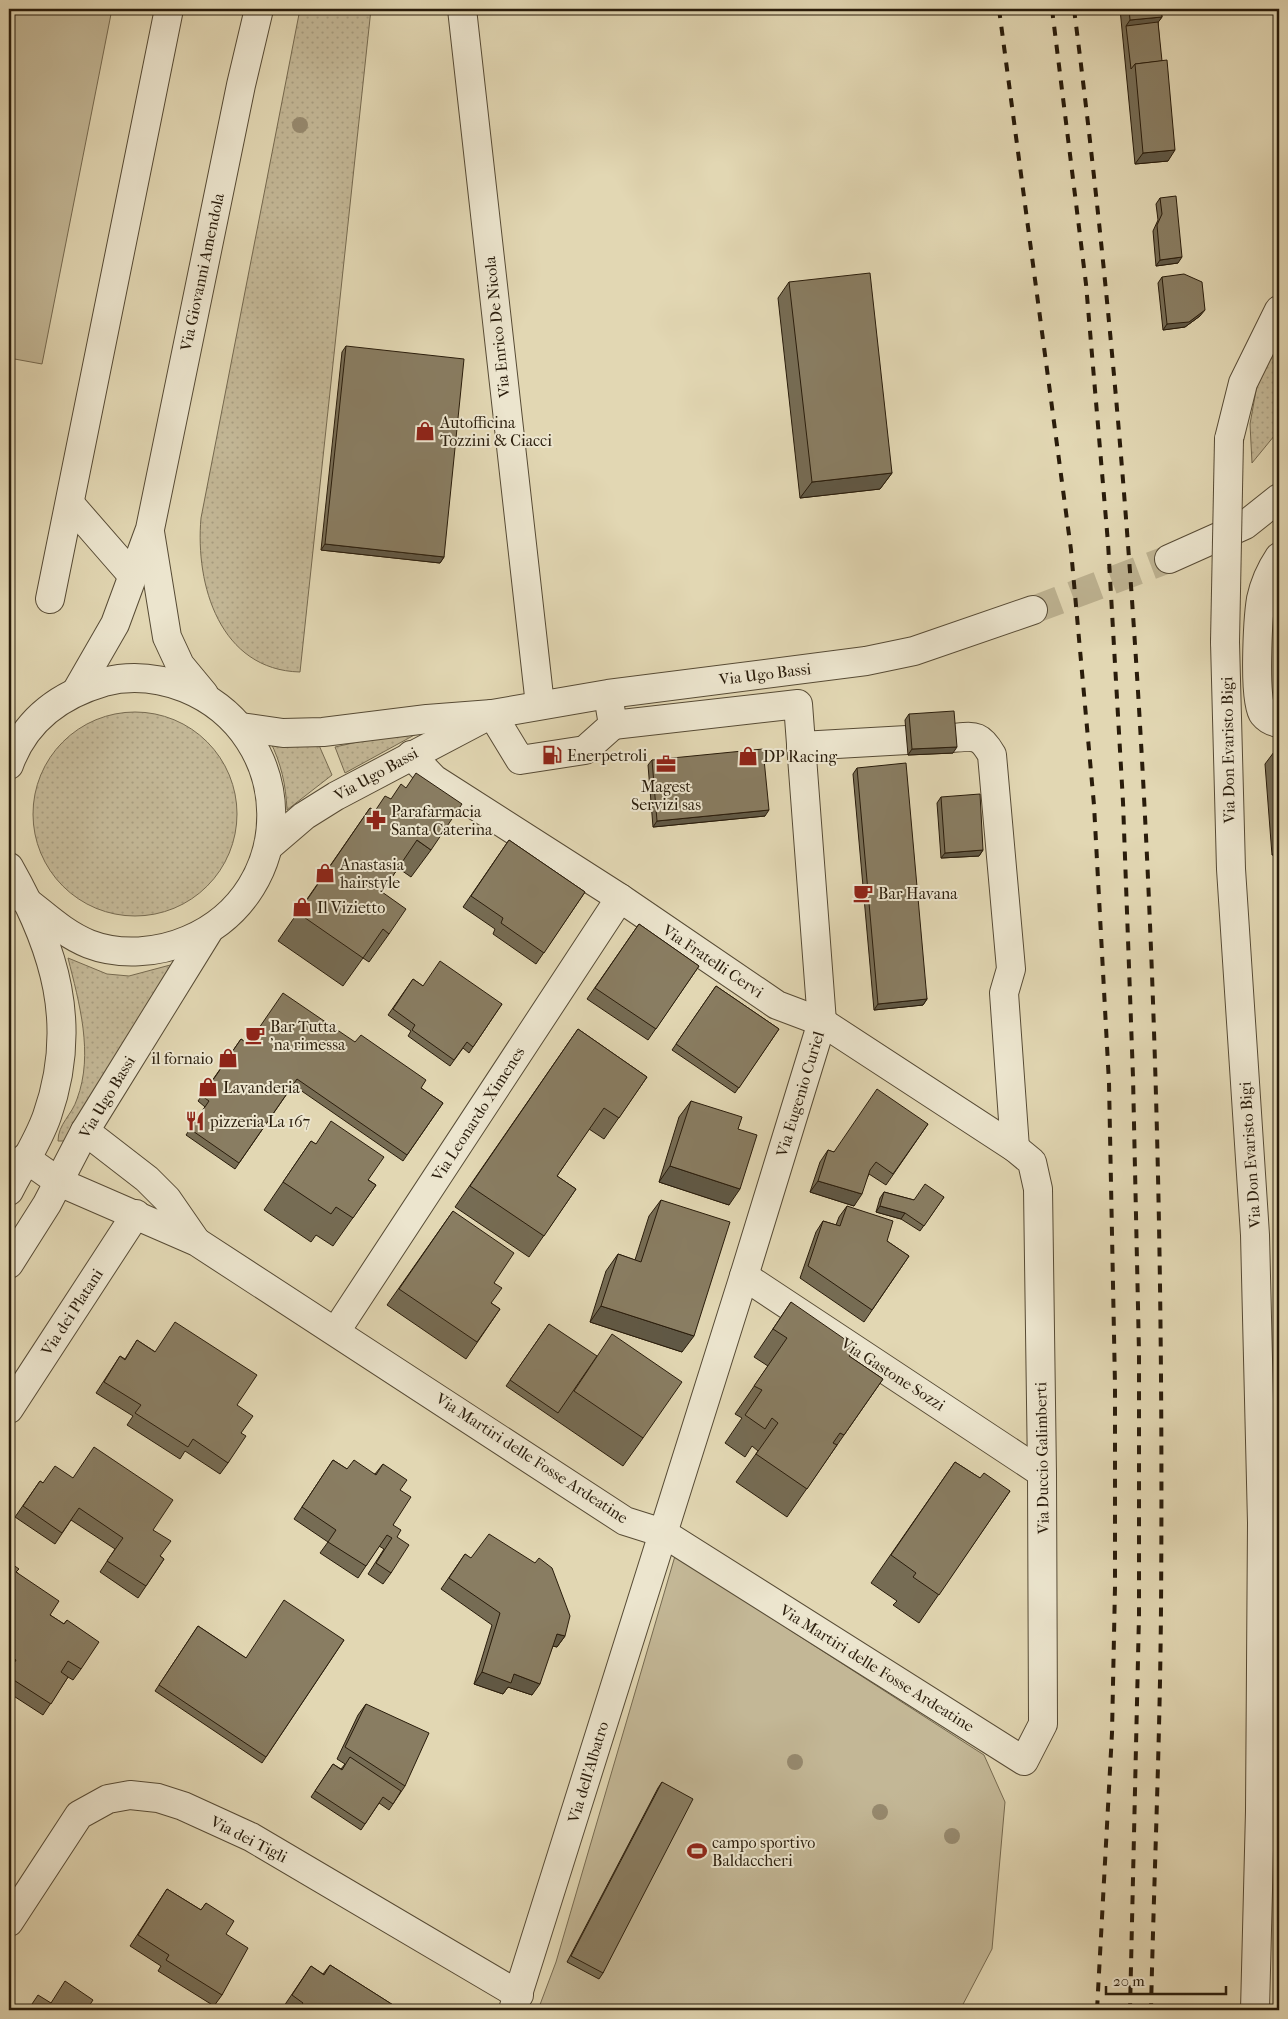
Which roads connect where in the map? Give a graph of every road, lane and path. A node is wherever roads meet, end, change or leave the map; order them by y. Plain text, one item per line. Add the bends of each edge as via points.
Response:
1 (169, 9) edge
2 (462, 9) edge
3 (256, 11) edge
4 (1279, 310) edge
5 (1279, 498) edge
6 (71, 505) junction
7 (150, 528) junction
8 (1279, 557) edge
9 (1169, 559) tunnel mouth
10 (132, 575) junction
11 (50, 599) dead end
12 (1033, 610) tunnel mouth
13 (77, 690) junction
14 (608, 694) junction
15 (206, 697) junction
16 (540, 705) junction
17 (492, 714) junction
18 (1273, 721) edge
19 (614, 725) junction
20 (241, 727) junction
21 (952, 738) edge
22 (907, 740) dead end
23 (801, 746) junction
24 (411, 755) junction
25 (9, 765) edge
26 (269, 846) junction
27 (9, 867) edge
28 (18, 894) edge
29 (620, 898) junction
30 (208, 932) junction
31 (822, 1022) junction
32 (85, 1131) junction
33 (1020, 1151) junction
34 (26, 1158) junction
35 (59, 1182) junction
36 (9, 1191) edge
37 (136, 1214) junction
38 (197, 1242) junction
39 (9, 1264) edge
40 (744, 1276) junction
41 (336, 1331) junction
42 (9, 1409) edge
43 (1042, 1473) junction
44 (1271, 1524) edge
45 (663, 1533) junction
46 (1024, 1761) joint
47 (1270, 1811) edge
48 (9, 1922) edge
49 (516, 2002) edge
50 (1255, 2010) edge

1 - 6 street
2 - 16 street, Via Enrico De Nicola
3 - 7 street, Via Giovanni Amendola
4 - 44 street, Via Don Evaristo Bigi, bridge via 1243,383 1229,439 1225,642 1231,868
5 - 9 street via 1245,524
6 - 10 street
6 - 11 street
7 - 10 street, Via Giovanni Amendola
7 - 15 street, Via Giovanni Amendola via 166,637 180,665
8 - 18 street via 1261,598 1258,640 1258,702 1263,714
10 - 13 street, Via Giovanni Amendola via 115,624
12 - 14 street, Via Ugo Bassi via 914,651 876,659
13 - 15 street, Via Ugo Bassi via 129,678 164,680
13 - 25 street, Via Ugo Bassi via 40,715 14,750
14 - 16 street, Via Ugo Bassi
14 - 19 street
15 - 20 street, Via Ugo Bassi
16 - 17 street, Via Ugo Bassi
17 - 19 street via 520,760 585,750
17 - 20 street, Via Ugo Bassi via 323,732
17 - 24 street, Via Ugo Bassi
19 - 23 street, Via Eugenio Curiel via 798,704
20 - 26 street, Via Ugo Bassi via 262,763 272,804
21 - 33 street via 974,736 984,741 992,755 1011,969 1004,993
22 - 23 street
23 - 31 street, Via Eugenio Curiel
24 - 26 street, Via Ugo Bassi via 304,816
24 - 29 street, Via Fratelli Cervi via 434,779
26 - 30 street, Via Ugo Bassi via 256,880 236,909
27 - 28 street, Via Ugo Bassi
28 - 30 street, Via Ugo Bassi via 53,925 90,944 130,952 170,948
28 - 34 street, Via Ugo Bassi via 50,951 62,1013 62,1052 46,1118
29 - 31 street, Via Fratelli Cervi via 777,1005
29 - 41 street, Via Leonardo Ximenes
30 - 32 street, Via Ugo Bassi
31 - 33 street, Via Fratelli Cervi
31 - 40 street, Via Eugenio Curiel
32 - 35 street, Via Ugo Bassi
32 - 38 street, Via Martiri delle Fosse Ardeatine via 167,1198
33 - 43 street, Via Duccio Galimberti via 1032,1162 1038,1189
34 - 35 street, Via Martiri delle Fosse Ardeatine
34 - 36 street, Via Ugo Bassi
35 - 37 street, Via Martiri delle Fosse Ardeatine
35 - 39 street, Via Ugo Bassi
37 - 38 street, Via Martiri delle Fosse Ardeatine
37 - 42 street, Via dei Platani
38 - 41 street, Via Martiri delle Fosse Ardeatine
40 - 43 street, Via Gastone Sozzi
40 - 45 street, Via Eugenio Curiel
41 - 45 street, Via Martiri delle Fosse Ardeatine via 625,1521
43 - 46 street, Via Duccio Galimberti via 1043,1724
44 - 47 street, Via Don Evaristo Bigi
45 - 46 street, Via Martiri delle Fosse Ardeatine
45 - 49 street, Via dell'Albatro
47 - 50 street, Via Don Evaristo Bigi
48 - 49 street, Via dei Tigli via 79,1815 108,1799 130,1795 158,1798 251,1837

